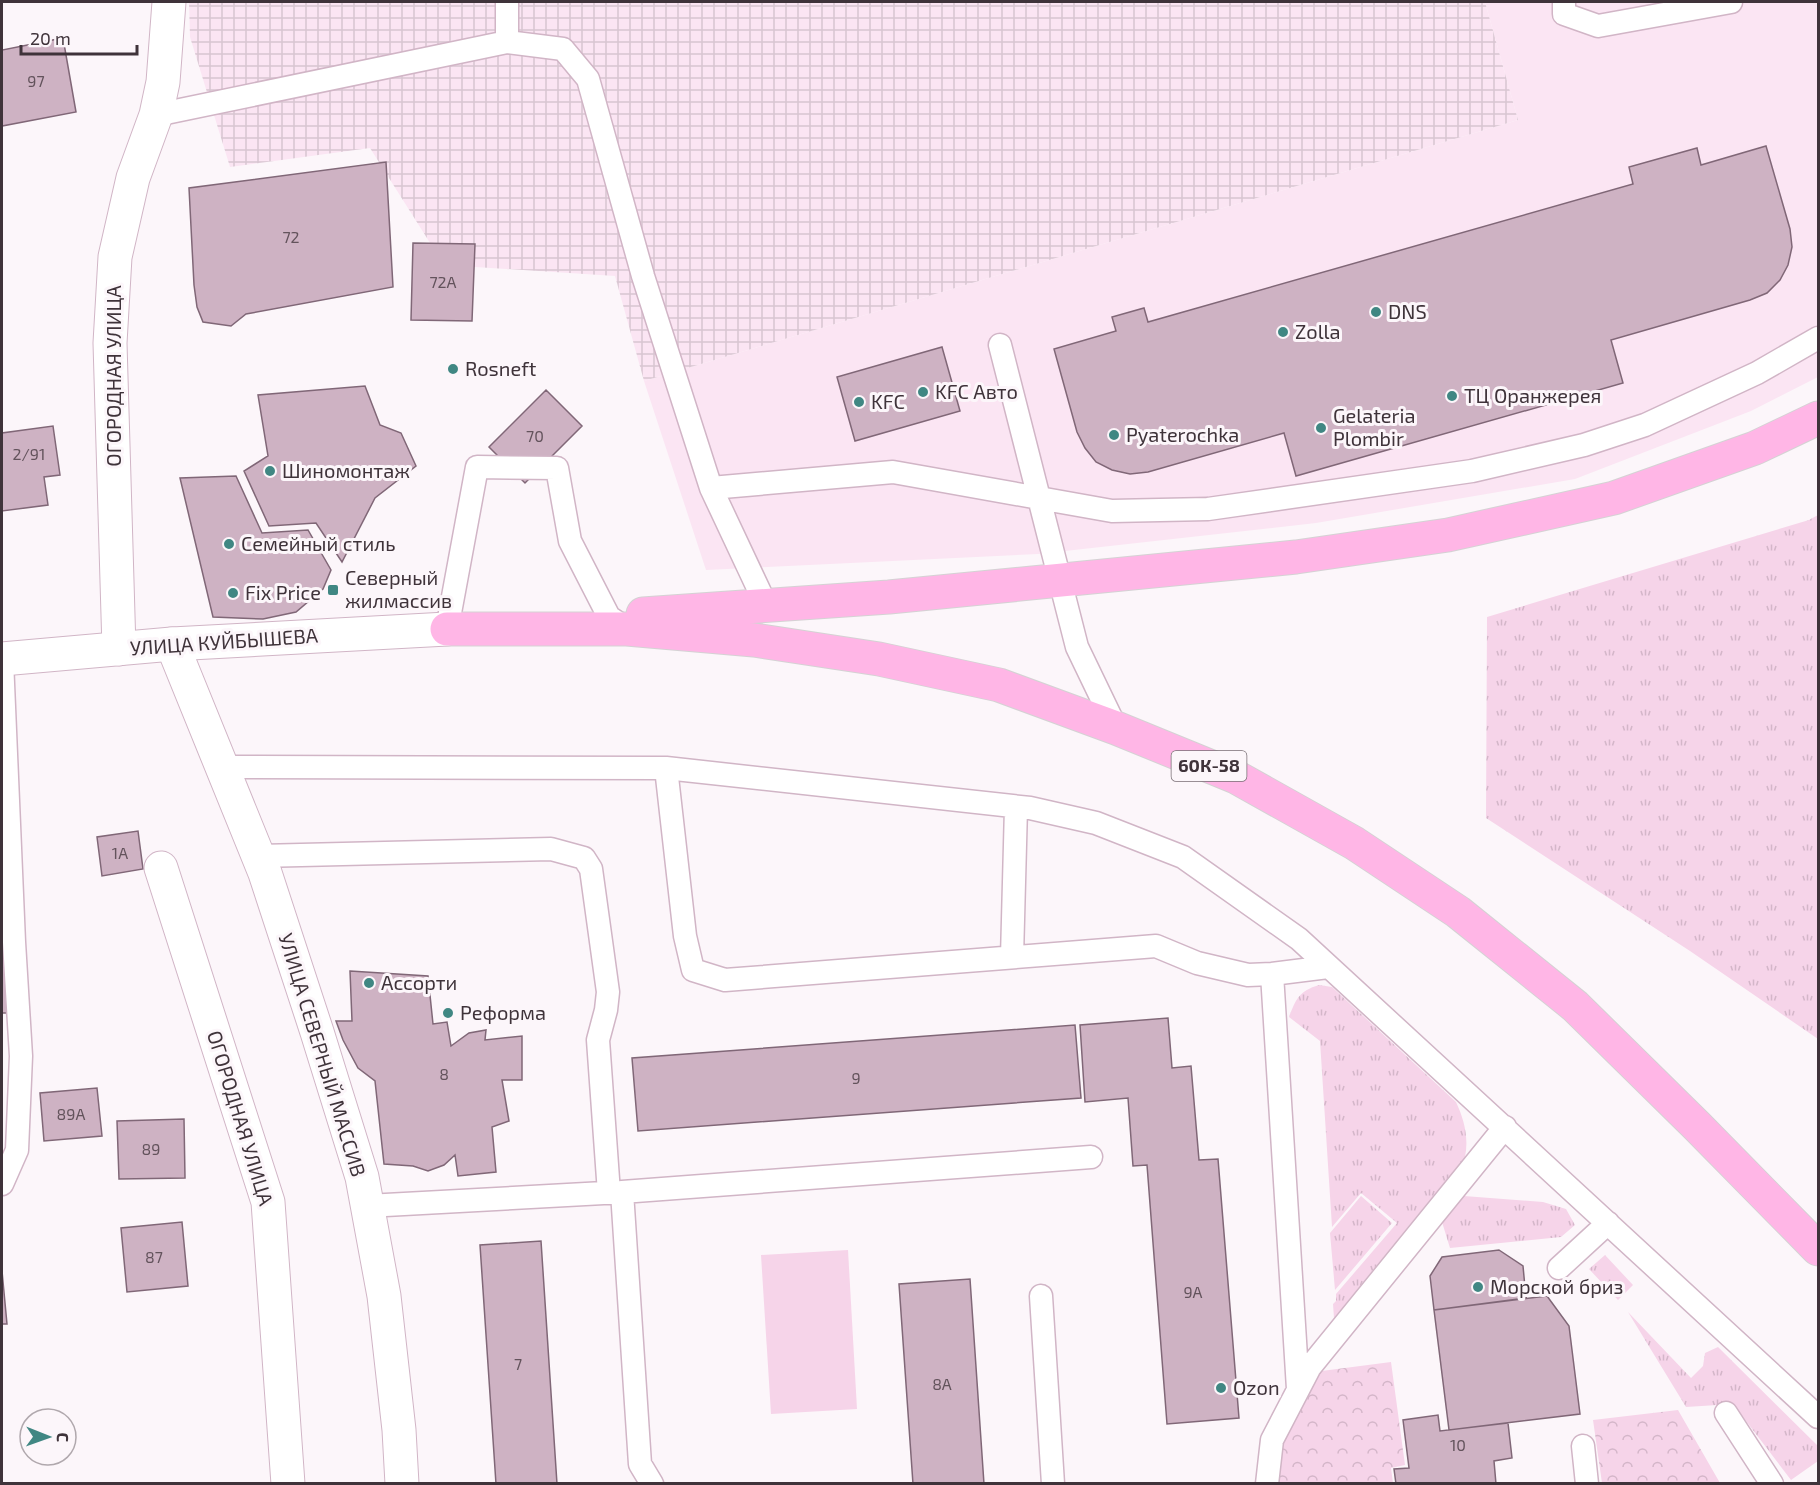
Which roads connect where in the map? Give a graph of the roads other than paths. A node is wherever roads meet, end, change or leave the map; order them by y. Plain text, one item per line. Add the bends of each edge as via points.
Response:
1 (169, 2) edge
2 (507, 2) edge
3 (1563, 2) edge
4 (1731, 2) edge
5 (507, 42) junction
6 (156, 116) junction
7 (1818, 338) edge
8 (1000, 345) dead end
9 (1818, 418) edge
10 (711, 488) junction
11 (1040, 499) junction
12 (1060, 580) junction
13 (766, 605) junction
14 (618, 623) junction
15 (447, 629) junction
16 (172, 644) junction
17 (119, 649) junction
18 (2, 659) edge
19 (1116, 728) junction
20 (222, 767) junction
21 (666, 768) junction
22 (1016, 807) junction
23 (259, 856) junction
24 (161, 868) dead end
25 (1012, 957) junction
26 (1329, 967) junction
27 (1272, 974) junction
28 (1505, 1127) junction
29 (1091, 1157) dead end
30 (2, 1184) edge
31 (616, 1193) junction
32 (367, 1206) junction
33 (1608, 1223) junction
34 (1818, 1249) edge
35 (1559, 1268) dead end
36 (1041, 1296) dead end
37 (1298, 1390) junction
38 (1726, 1413) dead end
39 (1818, 1417) edge
40 (1583, 1446) dead end
41 (288, 1484) edge
42 (402, 1484) edge
43 (652, 1484) edge
44 (1053, 1484) edge
45 (1267, 1484) edge
46 (1587, 1484) edge
47 (1772, 1484) edge

1 - 6 street, ОГОРОДНАЯ УЛИЦА via 163,82
2 - 5 lane
3 - 4 lane via 1564,14 1598,27
5 - 6 lane
5 - 10 lane via 563,49 588,79 643,276
6 - 17 street, ОГОРОДНАЯ УЛИЦА via 133,178 114,268 110,343
7 - 11 lane via 1757,373 1645,425 1584,445 1472,471 1208,508 1112,511
8 - 11 lane
9 - 12 highway via 1755,448 1614,498 1448,534 1296,557
10 - 11 lane via 892,472
10 - 13 lane
11 - 12 lane
12 - 13 highway
12 - 19 lane via 1077,646
13 - 14 highway
14 - 15 highway, 60К-58
14 - 15 lane via 570,541 557,468 477,467
14 - 19 highway, 60К-58 via 879,659 999,685
15 - 16 street, УЛИЦА КУЙБЫШЕВА
16 - 17 street, УЛИЦА КУЙБЫШЕВА
16 - 20 street, УЛИЦА СЕВЕРНЫЙ МАССИВ
17 - 18 street, УЛИЦА КУЙБЫШЕВА
18 - 30 lane via 21,1056 17,1150
19 - 34 highway, 60К-58 via 1236,777 1354,843 1458,912 1575,1006
20 - 21 lane
20 - 23 street, УЛИЦА СЕВЕРНЫЙ МАССИВ
21 - 22 lane
21 - 25 lane via 685,936 693,970 725,980
22 - 25 lane
22 - 26 lane via 1096,823 1183,857 1299,939
23 - 31 lane via 551,849 584,858 591,869 608,992 598,1040
23 - 32 street, УЛИЦА СЕВЕРНЫЙ МАССИВ via 362,1177
24 - 41 street, ОГОРОДНАЯ УЛИЦА via 268,1202
25 - 27 lane via 1156,946 1197,963 1248,975
26 - 27 lane
26 - 28 lane
27 - 37 lane
28 - 33 lane
28 - 37 lane via 1310,1367
29 - 31 lane
31 - 32 lane
31 - 43 lane via 640,1464
32 - 42 street, УЛИЦА СЕВЕРНЫЙ МАССИВ via 384,1296
33 - 35 lane
33 - 39 lane
36 - 44 lane
37 - 45 lane via 1272,1440
38 - 47 lane
40 - 46 lane

